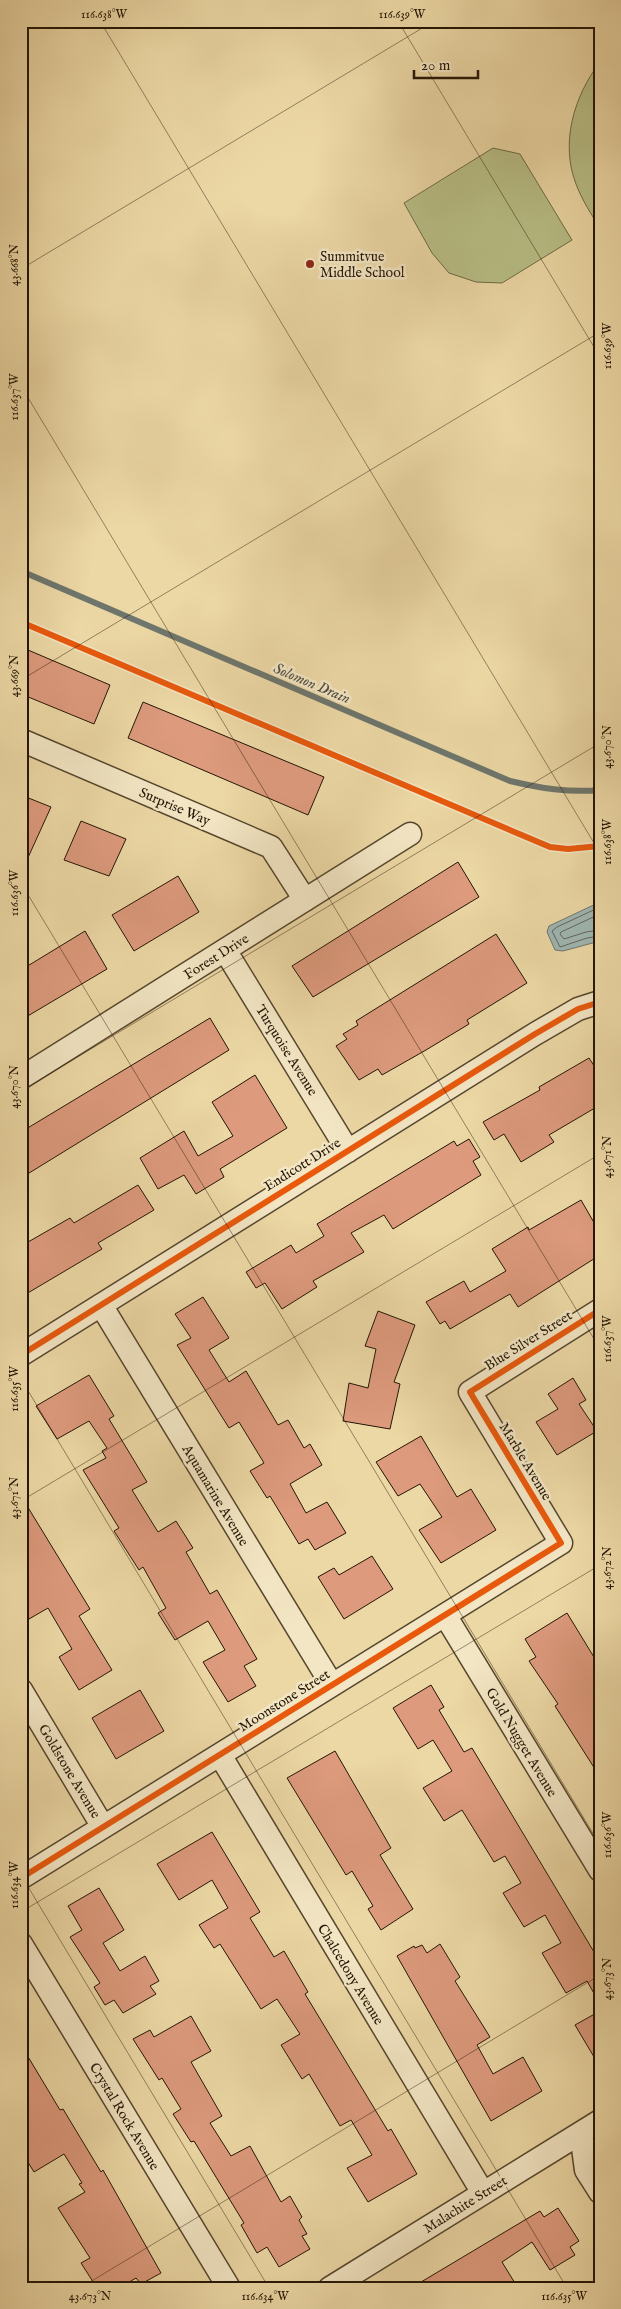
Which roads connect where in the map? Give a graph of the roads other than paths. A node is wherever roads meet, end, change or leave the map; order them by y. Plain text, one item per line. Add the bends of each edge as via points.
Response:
1 (21, 740) edge
2 (410, 834) dead end
3 (305, 900) junction
4 (225, 950) junction
5 (600, 1002) edge
6 (21, 1078) edge
7 (348, 1150) junction
8 (100, 1305) junction
9 (600, 1310) edge
10 (21, 1355) edge
11 (470, 1392) joint
12 (561, 1543) joint
13 (445, 1615) junction
14 (332, 1685) junction
15 (21, 1690) edge
16 (220, 1755) junction
17 (103, 1827) junction
18 (600, 1870) edge
19 (21, 1878) edge
20 (21, 1944) edge
21 (594, 2132) edge
22 (600, 2192) edge
23 (483, 2193) junction
24 (229, 2288) edge
25 (330, 2288) edge

1 - 3 street, Surprise Way via 271,847
2 - 3 street, Forest Drive
3 - 4 street, Forest Drive
4 - 6 street, Forest Drive
4 - 7 street, Turquoise Avenue
5 - 7 street, Endicott Drive via 578,1009 535,1034
7 - 8 street, Endicott Drive
8 - 10 street, Endicott Drive
8 - 14 street, Aquamarine Avenue
9 - 11 street, Blue Silver Street
11 - 12 street, Marble Avenue
12 - 13 street, Moonstone Street
13 - 14 street, Moonstone Street
13 - 18 street, Gold Nugget Avenue
14 - 16 street, Moonstone Street
15 - 17 street, Goldstone Avenue
16 - 17 street, Moonstone Street
16 - 23 street, Chalcedony Avenue
17 - 19 street, Moonstone Street
20 - 24 street, Crystal Rock Avenue
21 - 22 street via 586,2170
21 - 23 street, Malachite Street
23 - 25 street, Malachite Street

